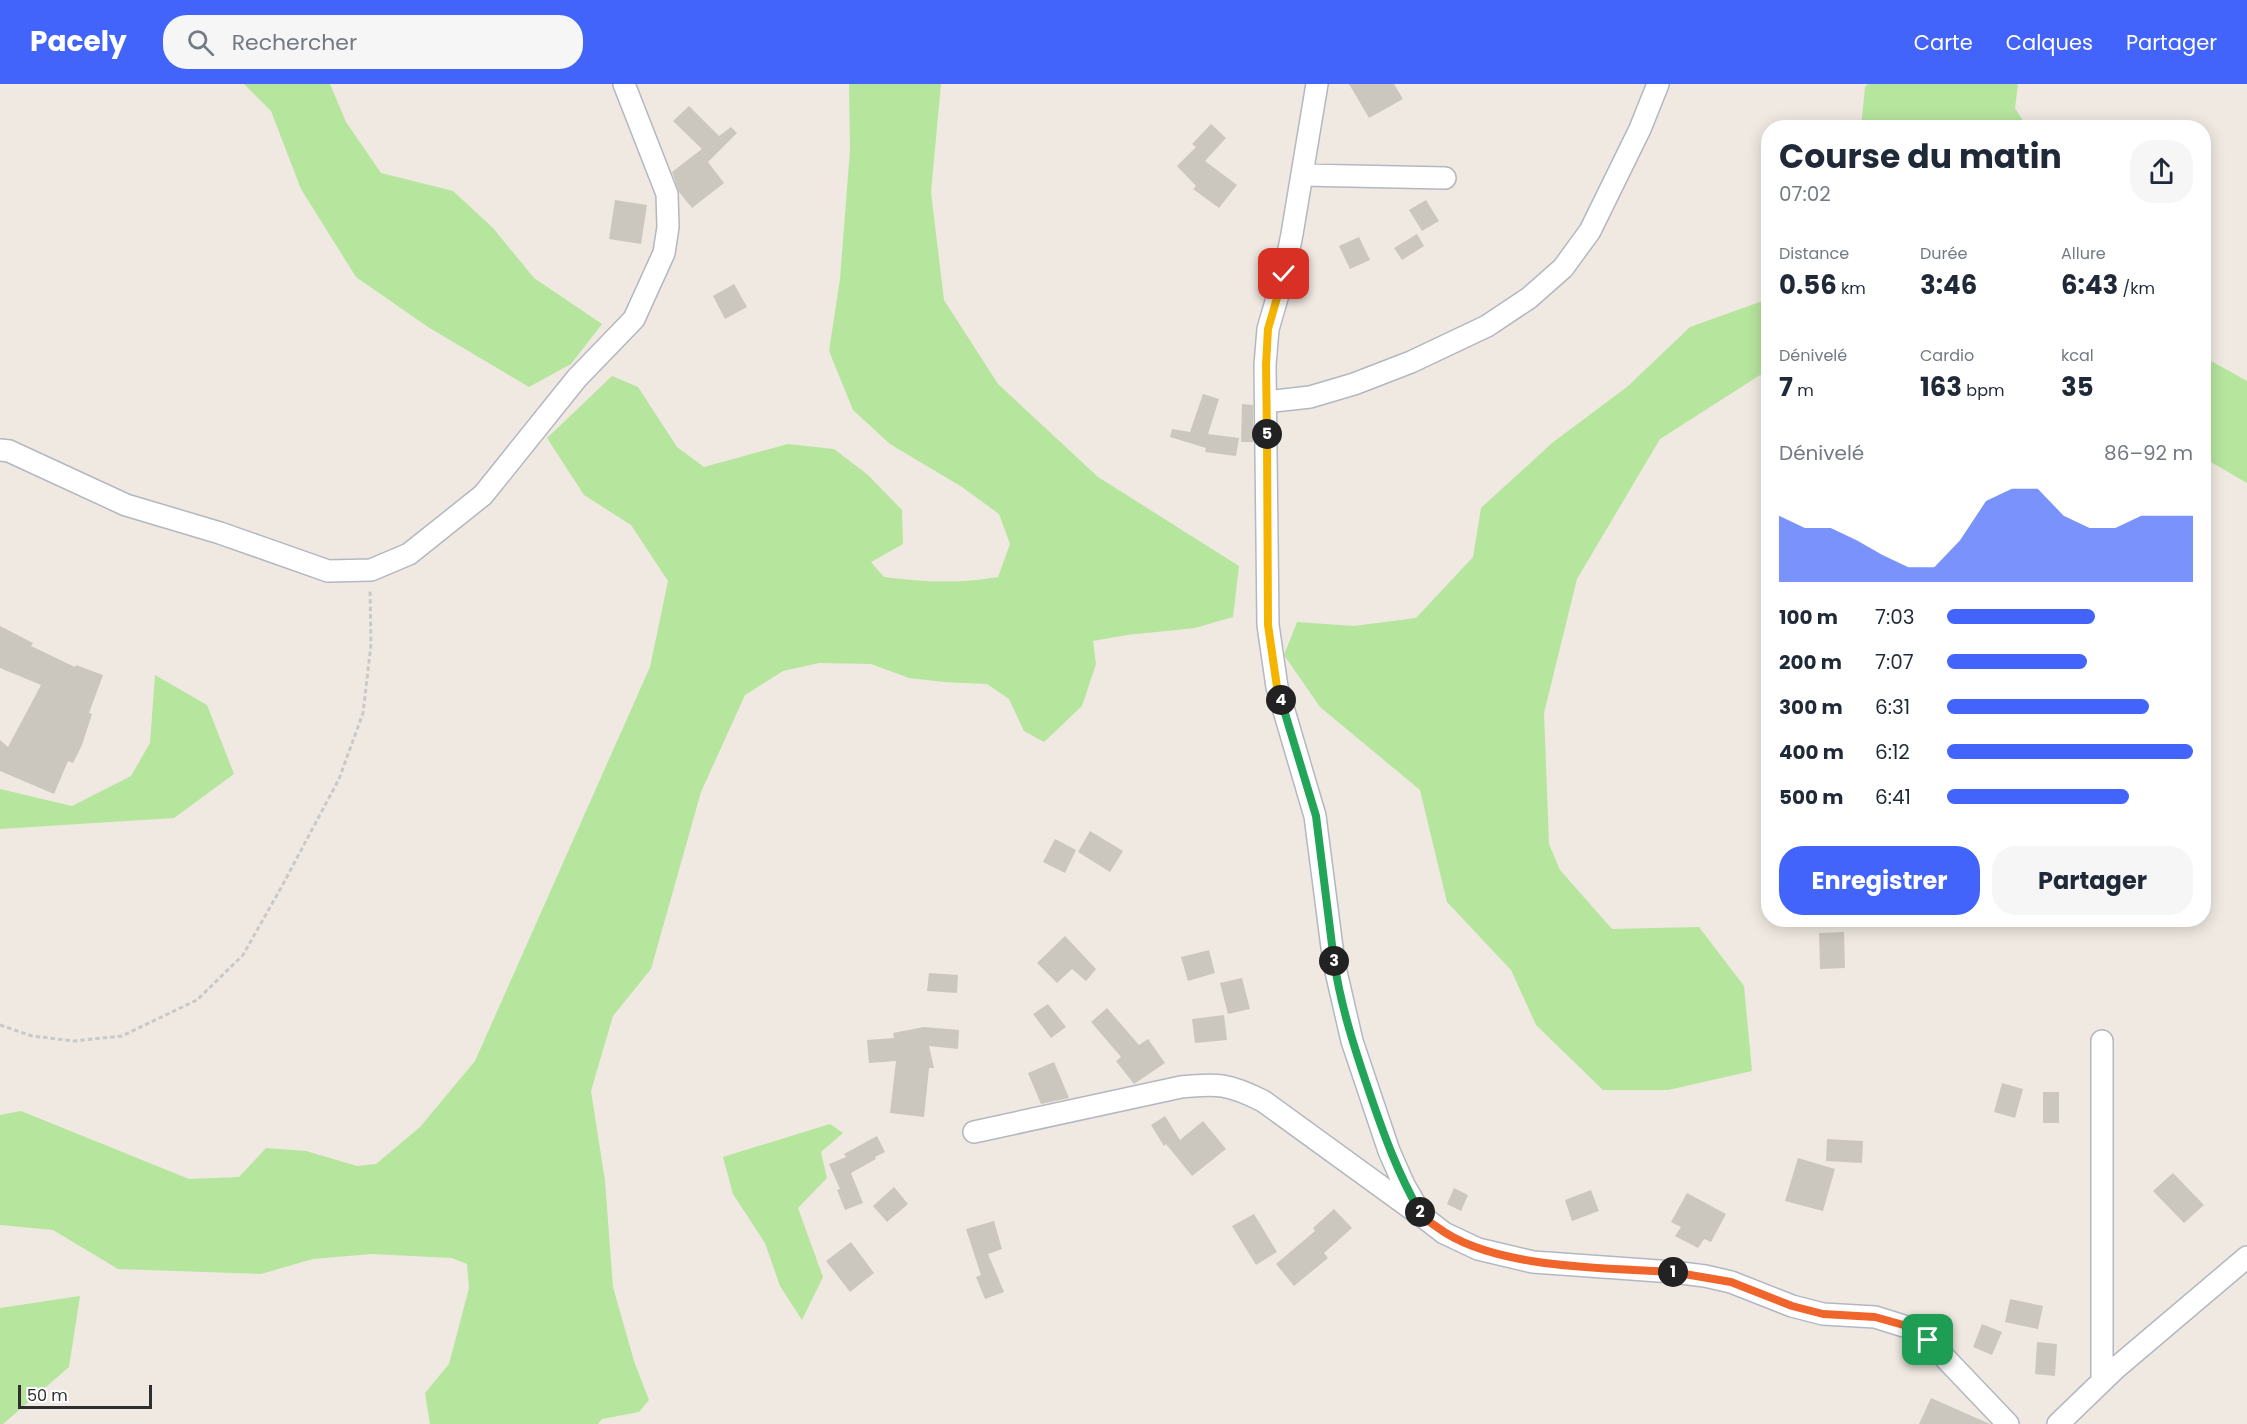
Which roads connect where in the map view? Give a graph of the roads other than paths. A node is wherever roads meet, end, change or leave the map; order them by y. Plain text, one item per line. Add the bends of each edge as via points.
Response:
1 (624, 84) edge
2 (1317, 84) edge
3 (1658, 84) edge
4 (1303, 176) junction
5 (1445, 178) dead end
6 (1266, 402) junction
7 (0, 450) edge
8 (2102, 1041) dead end
9 (974, 1132) dead end
10 (1422, 1216) junction
11 (2247, 1257) edge
12 (2102, 1381) junction
13 (2008, 1424) edge
14 (2058, 1424) edge

1 - 7 street via 667,194 664,253 634,319 577,378 483,495 409,554 371,570 328,571 126,505
2 - 4 street
3 - 6 street via 1590,231 1563,268 1529,298 1487,326 1411,362 1310,397
4 - 5 street
4 - 6 street via 1284,274 1268,329
6 - 10 street via 1268,625 1277,687 1316,816 1334,963 1352,1041 1389,1151
8 - 12 street
9 - 10 street via 1180,1087 1235,1087 1263,1101
10 - 13 street via 1444,1233 1479,1249 1533,1262 1705,1276 1823,1314 1875,1317 1907,1326 1928,1340
11 - 12 street
12 - 14 street

